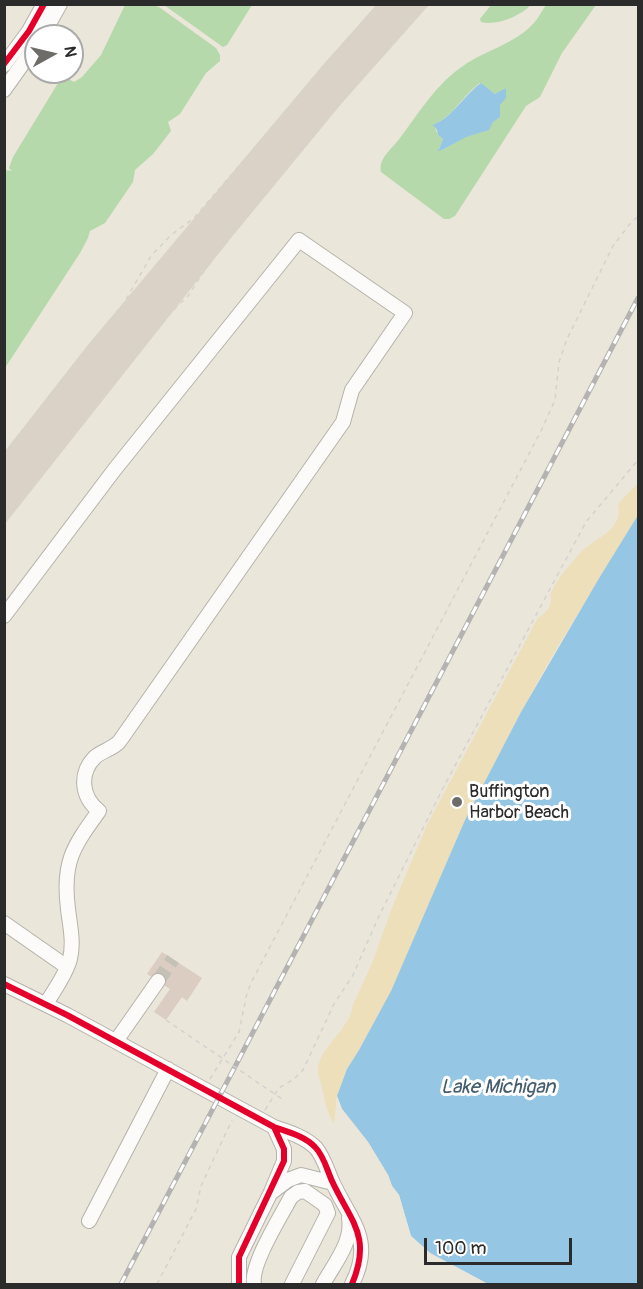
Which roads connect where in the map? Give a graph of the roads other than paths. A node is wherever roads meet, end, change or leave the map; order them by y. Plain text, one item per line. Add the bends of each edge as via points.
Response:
1 (44, 4) edge
2 (60, 4) edge
3 (49, 24) edge
4 (24, 62) edge
5 (4, 65) edge
6 (4, 90) edge
7 (4, 616) edge
8 (4, 923) edge
9 (67, 967) junction
10 (158, 981) tunnel mouth
11 (4, 984) edge
12 (46, 1004) junction
13 (116, 1041) junction
14 (168, 1069) junction
15 (274, 1128) junction
16 (333, 1183) junction
17 (271, 1192) junction
18 (344, 1204) junction
19 (328, 1210) junction
20 (89, 1221) dead end
21 (239, 1284) edge
22 (254, 1284) edge
23 (291, 1284) edge
24 (323, 1284) edge
25 (352, 1284) edge

1 - 5 street
2 - 3 street
4 - 6 street
7 - 9 street via 109,476 299,240 405,313 352,390 343,422 125,734 116,746 89,764 85,794 99,811 76,843 68,866 66,894 72,939
8 - 9 street
9 - 12 street
10 - 13 street
11 - 12 street
12 - 13 street
13 - 14 street
14 - 15 street
14 - 20 street
15 - 16 street via 292,1133 316,1148
15 - 17 street via 284,1149 284,1161
16 - 17 street via 301,1175
16 - 18 street
17 - 21 street via 239,1257
18 - 19 street
18 - 24 street via 350,1236
18 - 25 street via 360,1237 362,1253 361,1266
19 - 22 street via 305,1191 294,1194 258,1260
19 - 23 street

